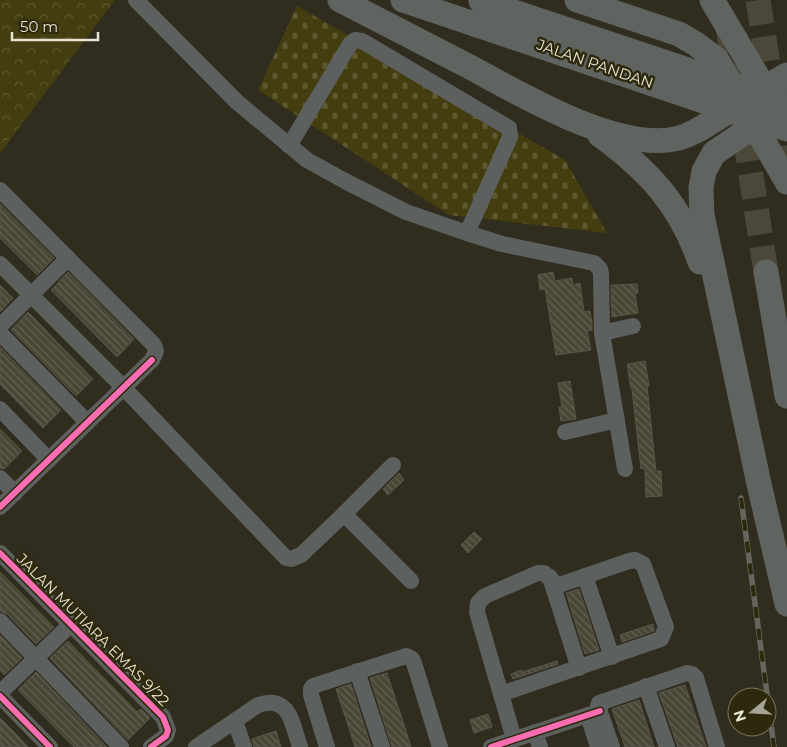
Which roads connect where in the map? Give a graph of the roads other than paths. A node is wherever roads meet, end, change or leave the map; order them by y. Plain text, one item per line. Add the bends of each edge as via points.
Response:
1 (136, 0) edge
2 (340, 0) edge
3 (403, 0) edge
4 (577, 0) edge
5 (712, 0) edge
6 (479, 9) edge
7 (787, 76) edge
8 (765, 87) junction
9 (742, 103) junction
10 (785, 115) edge
11 (755, 126) junction
12 (590, 127) junction
13 (289, 146) junction
14 (787, 182) edge
15 (0, 190) edge
16 (466, 232) junction
17 (68, 258) junction
18 (0, 264) edge
19 (766, 272) tunnel mouth
20 (31, 295) junction
21 (0, 326) edge
22 (633, 326) dead end
23 (0, 333) edge
24 (602, 333) junction
25 (124, 387) junction
26 (787, 396) edge
27 (0, 409) edge
28 (616, 420) junction
29 (87, 422) junction
30 (565, 432) dead end
31 (49, 460) junction
32 (393, 465) dead end
33 (624, 469) dead end
34 (0, 478) edge
35 (759, 484) junction
36 (15, 493) junction
37 (0, 507) edge
38 (344, 514) junction
39 (0, 553) edge
40 (585, 576) junction
41 (550, 577) junction
42 (411, 581) dead end
43 (787, 604) edge
44 (0, 620) edge
45 (70, 625) junction
46 (612, 657) junction
47 (36, 658) junction
48 (579, 668) junction
49 (357, 671) junction
50 (646, 686) junction
51 (501, 694) junction
52 (0, 695) edge
53 (594, 713) junction
54 (236, 721) junction
55 (514, 739) junction
56 (538, 740) edge
57 (50, 747) edge
58 (121, 747) edge
59 (151, 747) edge
60 (196, 747) edge
61 (244, 747) edge
62 (300, 747) edge
63 (327, 747) edge
64 (382, 747) edge
65 (440, 747) edge
66 (491, 747) edge
67 (598, 747) edge
68 (612, 747) edge
69 (667, 747) edge
70 (717, 747) edge

1 - 13 street via 236,102
2 - 12 highway
3 - 6 highway, JALAN PANDAN
4 - 9 highway via 680,34 717,60
5 - 8 highway
6 - 10 highway, JALAN PANDAN, bridge
7 - 8 highway
8 - 9 highway
8 - 10 highway
9 - 11 highway
9 - 12 highway via 697,131 658,142
10 - 11 highway
11 - 14 highway
11 - 35 highway via 714,153 704,171 701,188 702,215
12 - 35 highway via 646,172 665,193 692,238
13 - 16 street via 307,160 406,212
13 - 16 street via 350,44 355,40 362,41 509,128 510,137
15 - 17 street
16 - 24 street via 502,244 594,262 601,274
17 - 20 street
17 - 25 street via 154,345 156,351 152,360
18 - 20 street
19 - 26 highway
20 - 21 street
20 - 25 street
22 - 24 street
23 - 29 street
24 - 28 street
25 - 29 street
25 - 38 street via 286,558 301,555
27 - 31 street
28 - 30 street
28 - 33 street
29 - 31 street
31 - 36 street
32 - 38 street
34 - 36 street
35 - 43 highway
36 - 37 street
38 - 42 street
39 - 45 street, JALAN MUTIARA EMAS 9/22
40 - 41 street via 562,584 556,584
40 - 46 street
40 - 46 street via 629,561 643,564 666,627 660,639
41 - 48 street
41 - 51 street via 538,573 485,596 478,603 477,612
44 - 47 street
45 - 47 street
45 - 59 street, JALAN MUTIARA EMAS 9/22 via 163,717 168,730 166,736
46 - 48 street
47 - 52 street
47 - 58 street
48 - 51 street
49 - 63 street via 313,686 310,692
49 - 64 street
49 - 65 street via 410,657
50 - 53 street via 601,701
50 - 69 street
50 - 70 street via 692,674
51 - 55 street
52 - 57 street
53 - 56 street
53 - 67 street
53 - 68 street
54 - 60 street
54 - 61 street
54 - 62 street via 258,705 275,702 285,708
55 - 56 street
55 - 66 street

